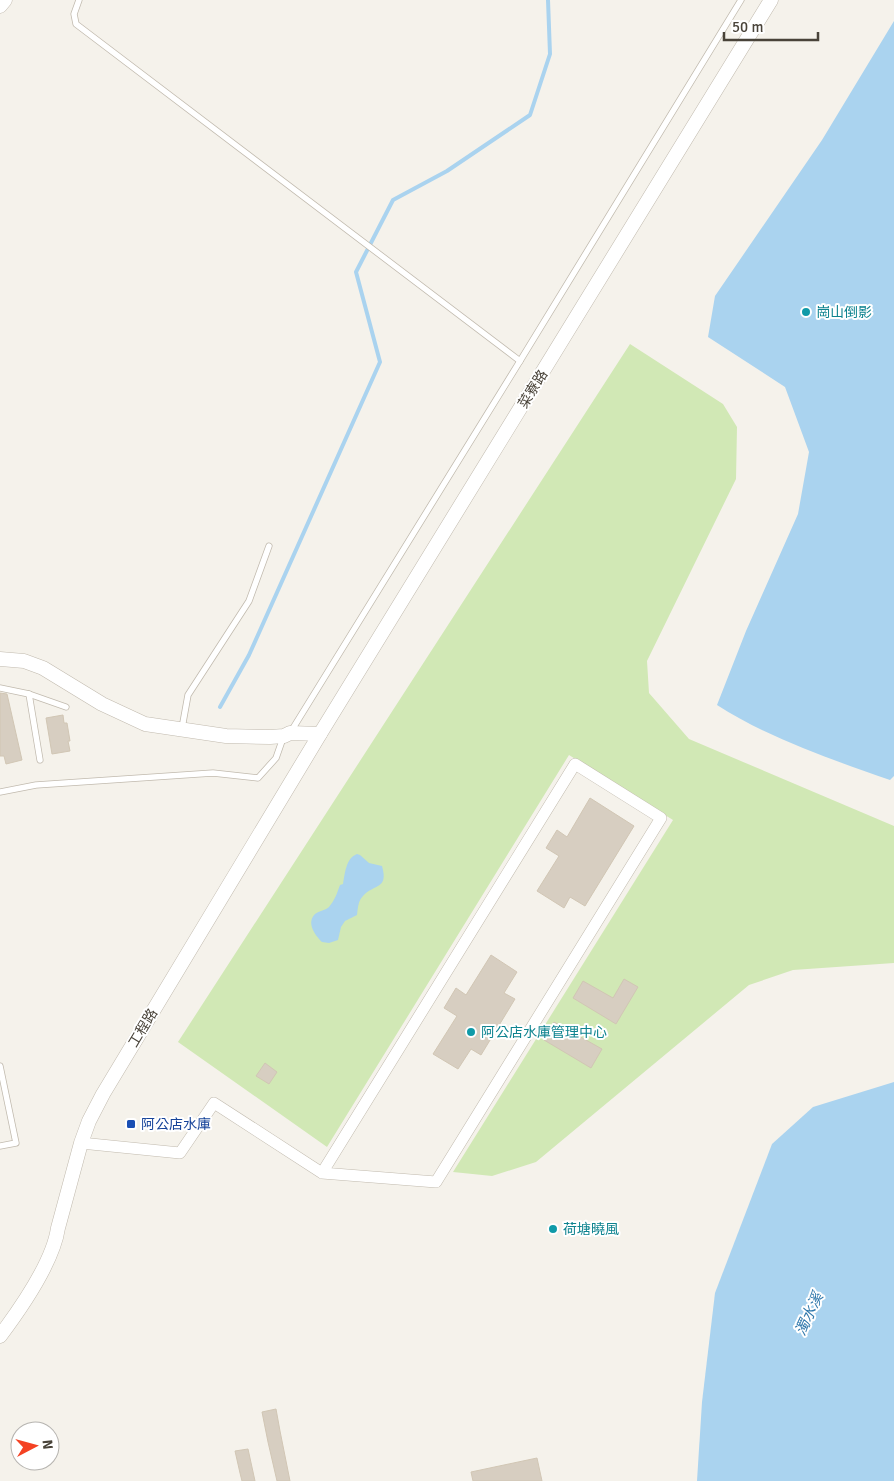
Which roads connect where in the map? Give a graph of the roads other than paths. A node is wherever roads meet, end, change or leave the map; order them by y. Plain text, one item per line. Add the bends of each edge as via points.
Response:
1 (5, 0) edge
2 (79, 0) edge
3 (741, 0) edge
4 (772, 0) edge
5 (0, 6) edge
6 (520, 361) junction
7 (269, 546) dead end
8 (0, 659) edge
9 (0, 688) edge
10 (29, 694) junction
11 (66, 708) dead end
12 (182, 730) junction
13 (320, 734) junction
14 (281, 735) junction
15 (40, 760) dead end
16 (0, 792) edge
17 (0, 1066) edge
18 (81, 1143) junction
19 (0, 1146) edge
20 (322, 1173) junction
21 (0, 1336) edge

1 - 5 street
2 - 6 lane via 74,14 76,24
3 - 6 lane
4 - 13 street, 菜寮路
6 - 14 lane
7 - 12 lane via 249,601 188,695
8 - 12 street via 24,661 43,668 102,704 145,724
9 - 10 lane
10 - 11 lane
10 - 15 lane
12 - 14 street via 226,736
13 - 14 street
13 - 18 street, 工程路 via 103,1094
14 - 16 lane via 276,758 258,778 213,774 36,785
17 - 19 lane via 16,1143
18 - 20 street via 180,1153 214,1103
18 - 21 street, 工程路 via 56,1242
20 - 20 street via 436,1182 661,818 575,764

